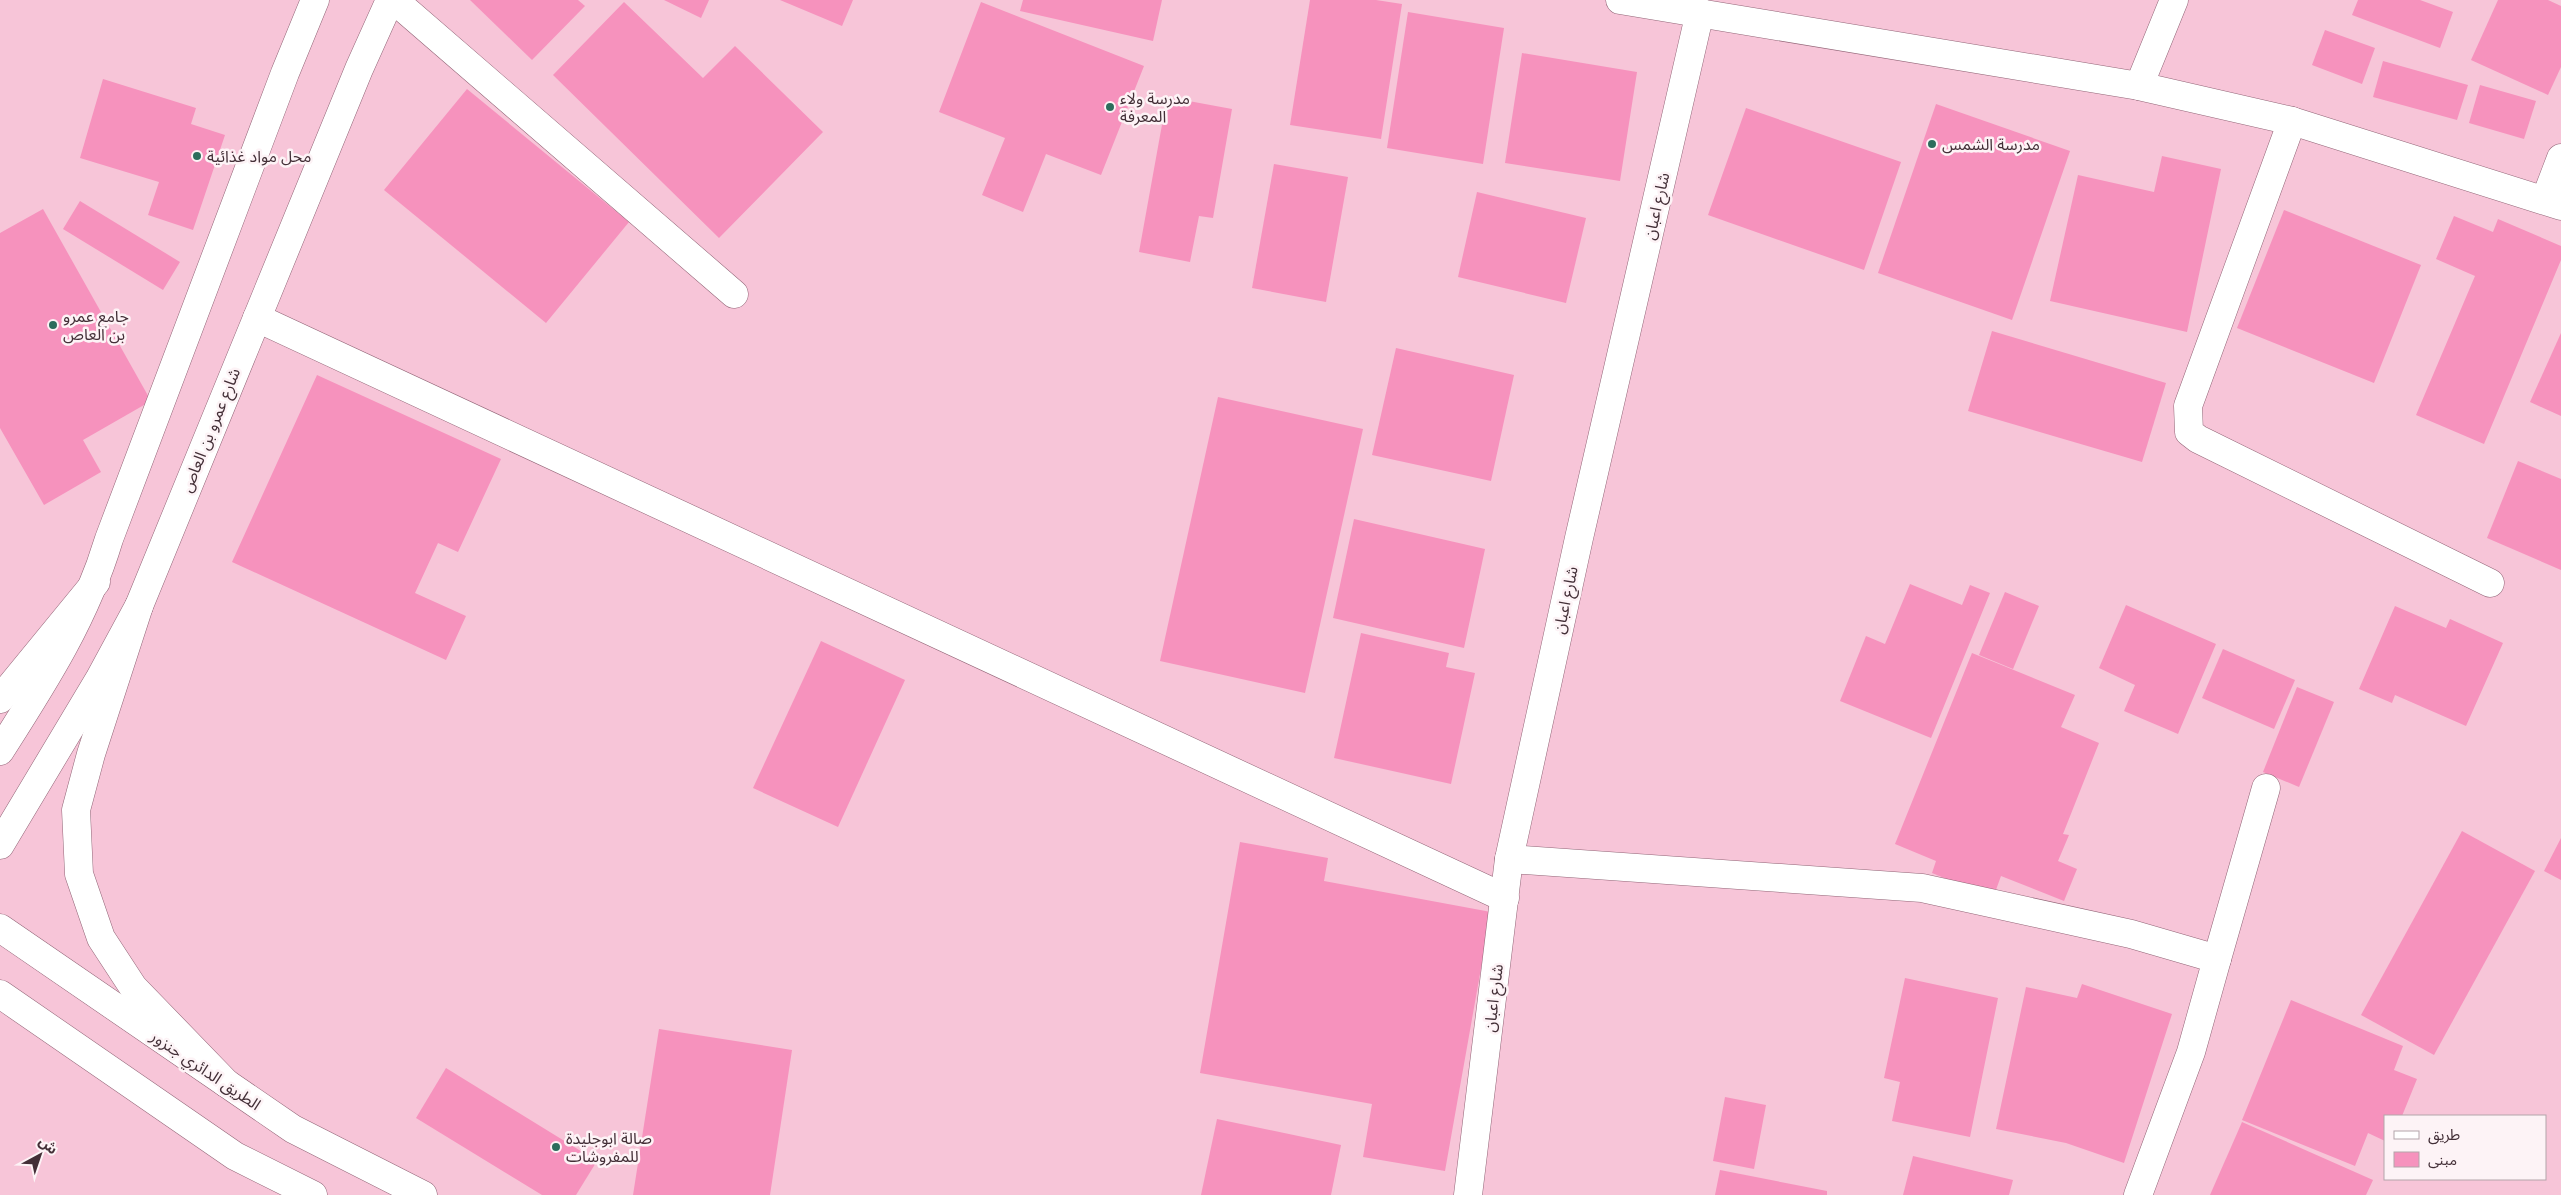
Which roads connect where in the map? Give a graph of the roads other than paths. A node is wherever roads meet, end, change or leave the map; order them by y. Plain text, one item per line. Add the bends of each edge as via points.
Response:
1 (315, 0) edge
2 (390, 0) edge
3 (394, 0) edge
4 (1620, 0) edge
5 (2174, 0) edge
6 (1700, 12) junction
7 (2139, 86) junction
8 (2292, 121) junction
9 (2561, 158) edge
10 (2553, 203) edge
11 (734, 294) dead end
12 (257, 318) junction
13 (96, 582) junction
14 (2490, 583) dead end
15 (139, 606) junction
16 (0, 699) edge
17 (0, 751) edge
18 (2266, 788) dead end
19 (0, 845) edge
20 (1509, 859) junction
21 (1506, 898) junction
22 (0, 928) edge
23 (2217, 959) junction
24 (0, 994) edge
25 (226, 1083) junction
26 (313, 1195) edge
27 (423, 1195) edge
28 (1468, 1195) edge
29 (2138, 1195) edge

1 - 13 street via 112,530
2 - 12 street, شارع عمرو بن العاص
3 - 11 street
4 - 6 street
5 - 7 street
6 - 7 street
6 - 20 street, شارع اعبان
7 - 8 street
8 - 10 street
8 - 14 street via 2188,406 2189,432
9 - 10 street
12 - 15 street, شارع عمرو بن العاص
12 - 21 street
13 - 16 street
13 - 17 street via 53,668
15 - 19 street, شارع عمرو بن العاص
15 - 25 street via 76,810 79,874 101,938 133,986
18 - 23 street
20 - 21 street, شارع اعبان
20 - 23 street via 1922,888 2131,934
21 - 28 street, شارع اعبان
22 - 25 street, الطريق الدائري جنزور
23 - 29 street via 2192,1052
24 - 26 street via 234,1156
25 - 27 street, الطريق الدائري جنزور via 293,1129

